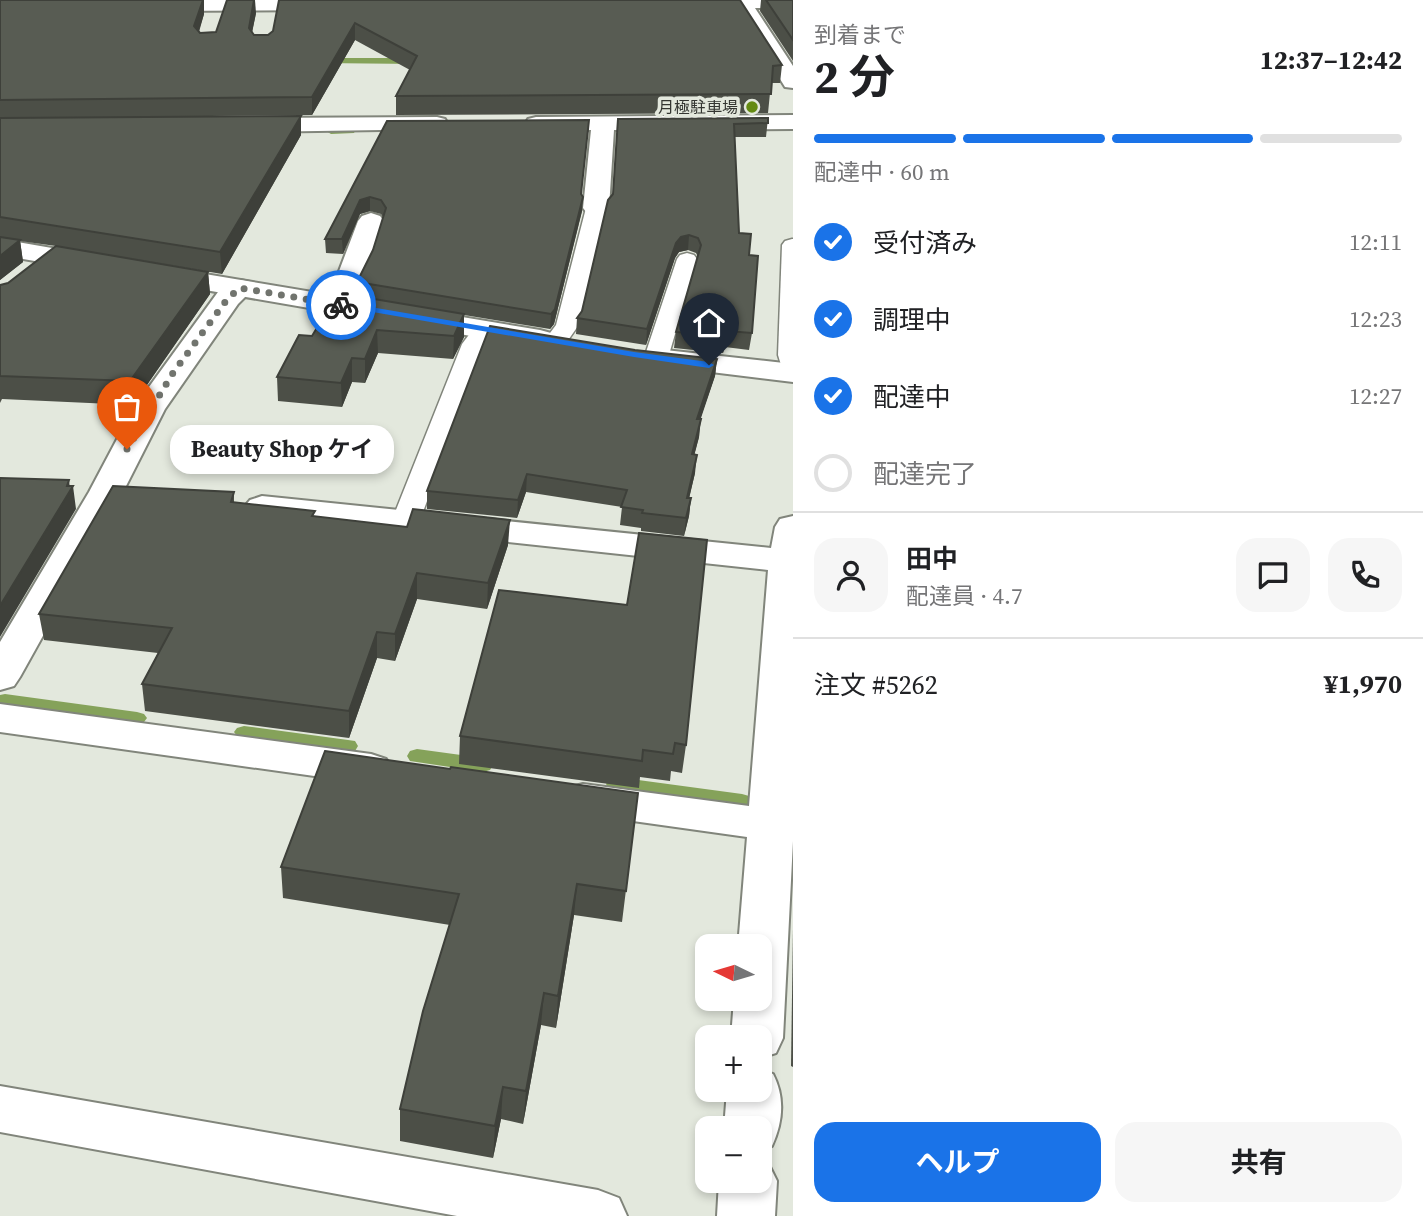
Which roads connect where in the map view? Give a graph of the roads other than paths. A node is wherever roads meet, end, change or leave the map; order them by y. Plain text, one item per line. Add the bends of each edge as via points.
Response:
1 (741, 1) edge
2 (793, 2) edge
3 (672, 3) edge
4 (352, 4) edge
5 (137, 5) edge
6 (269, 5) junction
7 (265, 25) dead end
8 (793, 82) edge
9 (793, 122) edge
10 (465, 124) edge
11 (519, 124) edge
12 (601, 124) junction
13 (233, 125) edge
14 (596, 208) joint
15 (371, 221) dead end
16 (792, 245) edge
17 (0, 247) edge
18 (52, 256) junction
19 (687, 259) dead end
20 (19, 280) edge
21 (240, 288) junction
22 (332, 303) junction
23 (485, 330) junction
24 (569, 344) joint
25 (645, 356) joint
26 (793, 373) edge
27 (106, 492) junction
28 (147, 496) edge
29 (229, 503) edge
30 (407, 520) junction
31 (790, 544) edge
32 (0, 677) edge
33 (0, 718) edge
34 (411, 775) edge
35 (548, 794) edge
36 (782, 824) edge
37 (759, 1025) edge
38 (0, 1109) edge
39 (747, 1193) edge
40 (597, 1216) edge
41 (746, 1216) edge

1 - 2 street
1 - 3 street
1 - 8 street
4 - 6 street
5 - 6 street via 217,11
6 - 7 street
9 - 12 street
10 - 13 street
11 - 12 street
12 - 14 street
14 - 24 lane via 567,326
15 - 22 street via 346,290
16 - 26 lane
17 - 18 street
18 - 20 street
18 - 21 street
19 - 25 lane
21 - 22 street
21 - 27 street via 228,298 149,410
22 - 23 street
23 - 24 street
23 - 30 lane via 474,344 449,404
25 - 26 street
27 - 28 street
27 - 32 street
29 - 30 street
30 - 31 street
31 - 36 street
33 - 34 street
35 - 36 street
36 - 37 street
38 - 40 street
39 - 41 street

